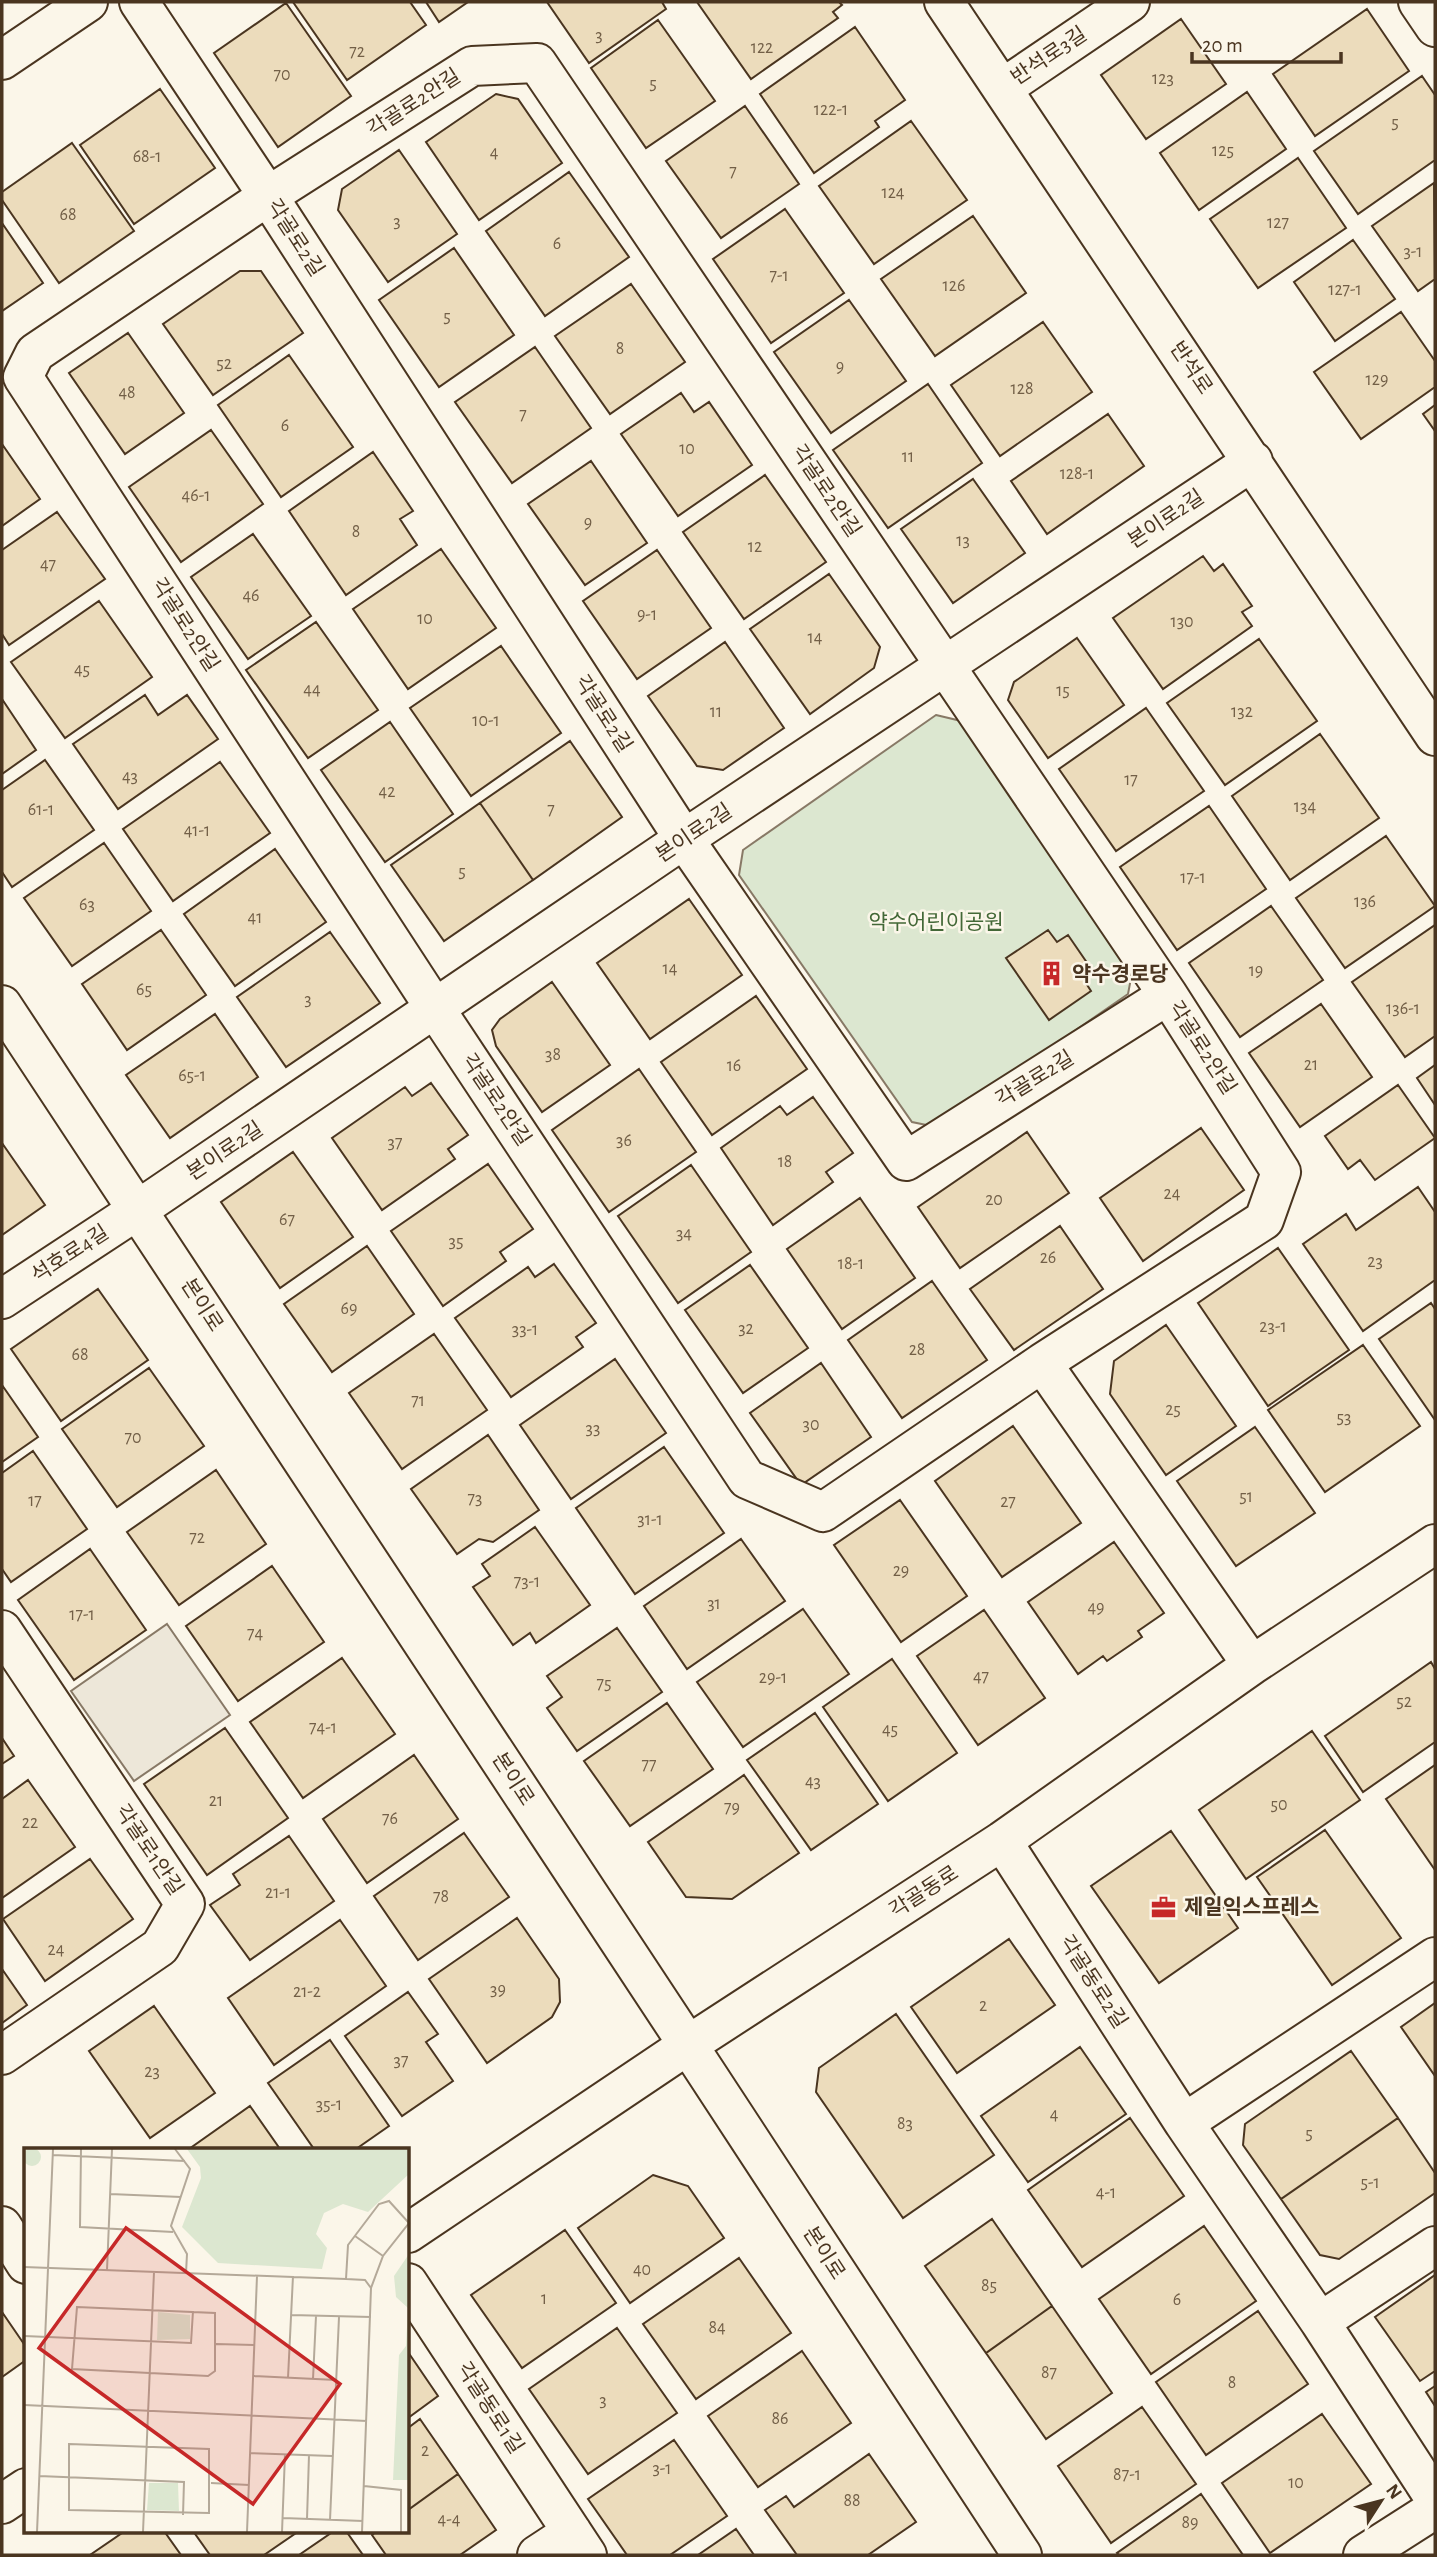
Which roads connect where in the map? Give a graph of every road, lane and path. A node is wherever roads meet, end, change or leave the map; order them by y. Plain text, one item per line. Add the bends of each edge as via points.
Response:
1 (88, 2) edge
2 (139, 2) edge
3 (944, 2) edge
4 (1130, 2) edge
5 (1418, 2) edge
6 (1435, 27) edge
7 (2, 60) edge
8 (1003, 88) junction
9 (268, 196) junction
10 (1253, 461) junction
11 (945, 667) junction
12 (1432, 725) edge
13 (684, 839) junction
14 (1168, 995) junction
15 (2, 1004) edge
16 (436, 1010) junction
17 (139, 1209) junction
18 (2, 1299) edge
19 (1042, 1363) junction
20 (1435, 1544) edge
21 (2, 1630) edge
22 (1252, 1665) junction
23 (1002, 1841) junction
24 (1435, 1956) edge
25 (688, 2045) junction
26 (2, 2055) edge
27 (1184, 2123) junction
28 (2, 2226) edge
29 (410, 2232) edge
30 (1435, 2246) edge
31 (24, 2261) edge
32 (410, 2286) edge
33 (1320, 2322) junction
34 (24, 2489) edge
35 (1435, 2499) edge
36 (2, 2504) edge
37 (1435, 2509) edge
38 (580, 2544) edge
39 (537, 2555) edge
40 (1022, 2555) edge
41 (1363, 2555) edge

1 - 7 street
2 - 9 street, 각골로2길
3 - 8 street, 반석로
4 - 8 street, 반석로3길
5 - 6 street
8 - 10 street, 반석로
9 - 11 street, 각골로2안길 via 472,66 537,63
9 - 13 street, 각골로2길
9 - 16 street, 각골로2안길 via 34,353 23,377
10 - 11 street, 본이로2길
10 - 12 street, 반석로
11 - 13 street, 본이로2길
11 - 14 street, 각골로2안길
13 - 14 street, 각골로2길 via 906,1161
13 - 16 street, 본이로2길
14 - 19 street, 각골로2안길 via 1282,1172 1264,1220
15 - 17 street, 본이로
16 - 17 street, 본이로2길
16 - 19 street, 각골로2안길 via 747,1479 823,1512
17 - 18 street, 석호로4길
17 - 25 street, 본이로
19 - 22 street
20 - 22 street, 각골동로
21 - 26 street, 각골로1안길 via 185,1904 160,1947
22 - 23 street, 각골동로
23 - 25 street, 각골동로
23 - 27 street, 각골동로2길
24 - 27 street
25 - 29 street, 각골동로
25 - 40 street, 본이로
27 - 33 street, 각골동로2길
28 - 31 street
30 - 33 street
32 - 38 street, 각골동로1길
33 - 35 street, 각골동로2길
34 - 36 street
37 - 41 street
38 - 39 street, 각골동로1길

